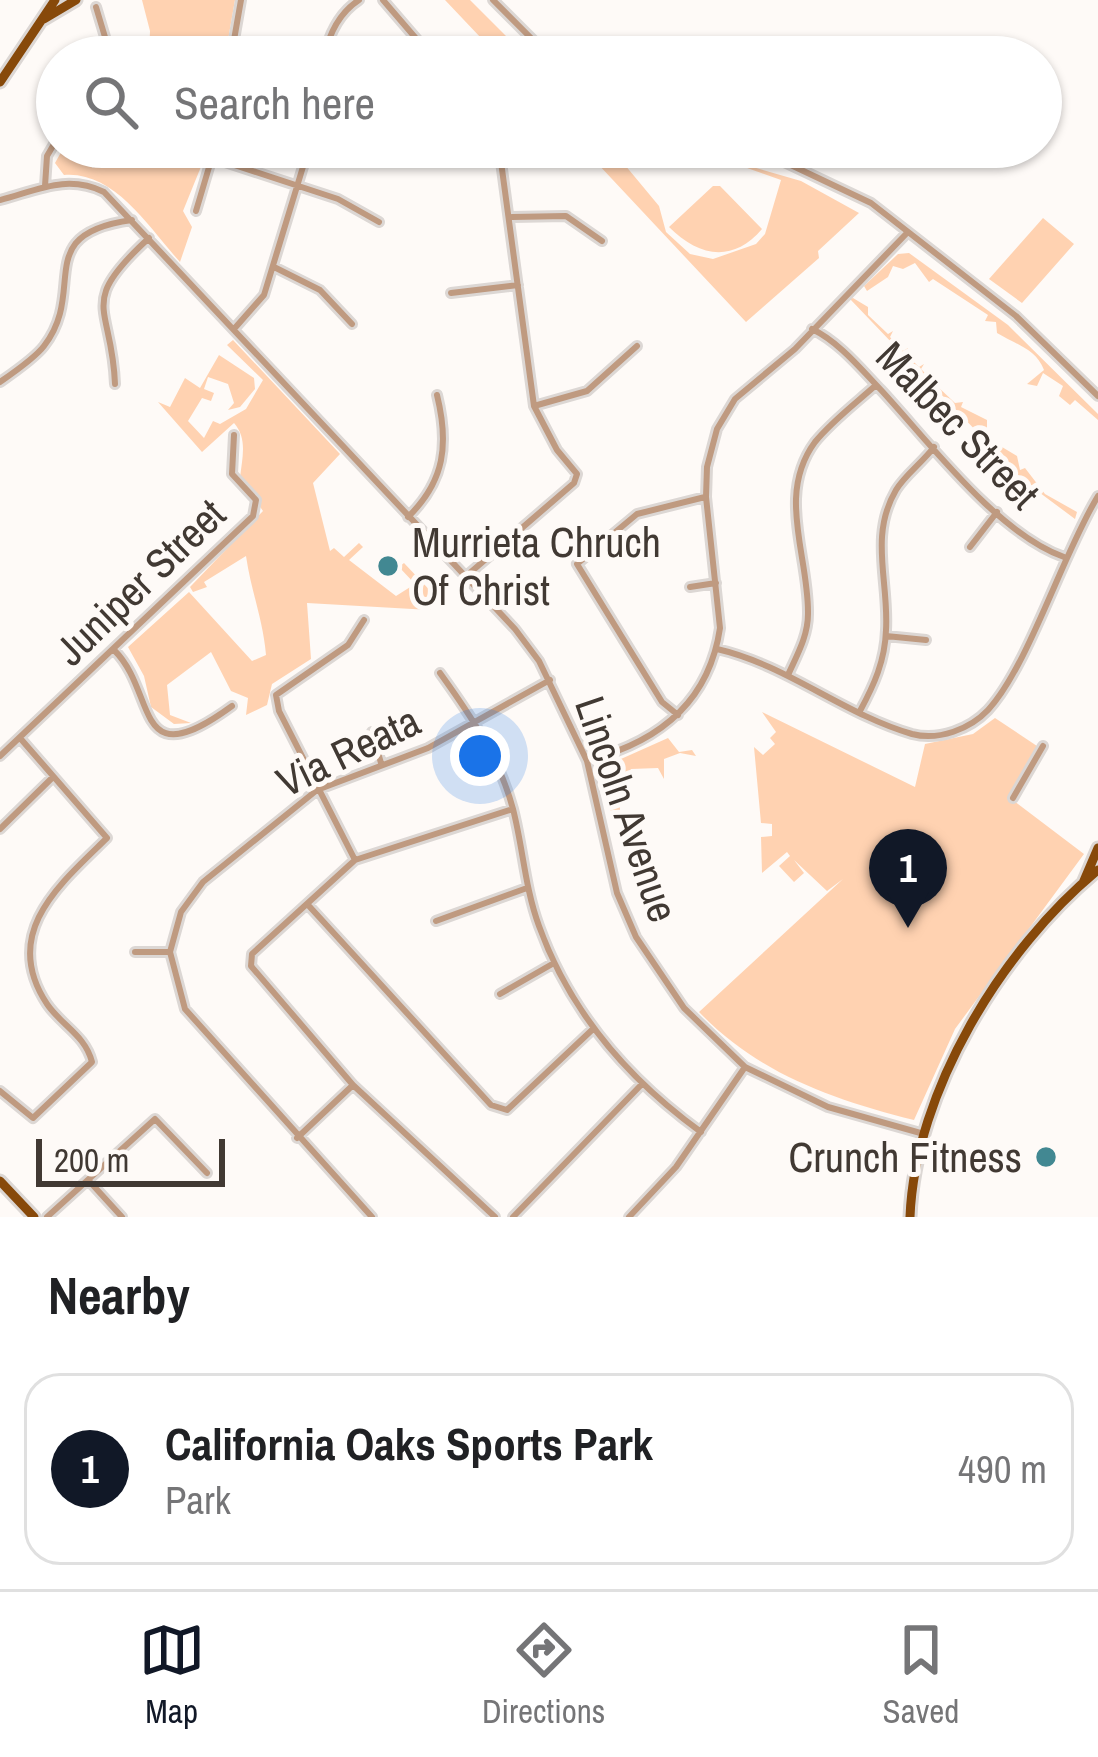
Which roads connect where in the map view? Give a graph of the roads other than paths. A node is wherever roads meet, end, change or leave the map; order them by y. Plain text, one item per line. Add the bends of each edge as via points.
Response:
1 (55, 0) edge
2 (76, 0) edge
3 (241, 0) edge
4 (359, 0) edge
5 (383, 0) edge
6 (493, 0) edge
7 (96, 7) dead end
8 (44, 19) junction
9 (105, 36) edge
10 (235, 36) edge
11 (333, 36) edge
12 (414, 36) edge
13 (529, 36) edge
14 (0, 82) edge
15 (46, 168) edge
16 (210, 168) edge
17 (243, 168) edge
18 (304, 168) edge
19 (503, 168) edge
20 (792, 168) edge
21 (45, 186) junction
22 (299, 187) junction
23 (0, 200) edge
24 (196, 212) dead end
25 (512, 217) junction
26 (132, 220) junction
27 (379, 222) dead end
28 (906, 234) junction
29 (148, 238) junction
30 (602, 241) dead end
31 (274, 267) junction
32 (518, 285) junction
33 (452, 293) dead end
34 (352, 324) dead end
35 (812, 329) junction
36 (234, 330) junction
37 (637, 346) dead end
38 (0, 382) edge
39 (115, 384) dead end
40 (876, 385) junction
41 (436, 395) dead end
42 (1098, 396) edge
43 (534, 406) junction
44 (234, 435) dead end
45 (934, 447) junction
46 (1098, 496) edge
47 (706, 497) junction
48 (997, 512) junction
49 (408, 517) junction
50 (970, 547) dead end
51 (1064, 557) junction
52 (464, 578) junction
53 (716, 583) junction
54 (690, 587) dead end
55 (364, 620) dead end
56 (886, 636) junction
57 (926, 640) dead end
58 (717, 649) junction
59 (114, 650) junction
60 (440, 673) dead end
61 (788, 675) junction
62 (550, 680) junction
63 (232, 706) dead end
64 (860, 711) junction
65 (678, 716) junction
66 (476, 722) junction
67 (372, 732) dead end
68 (20, 738) junction
69 (1043, 746) dead end
70 (0, 756) edge
71 (587, 761) junction
72 (381, 763) junction
73 (53, 777) junction
74 (317, 790) junction
75 (1013, 799) dead end
76 (513, 809) junction
77 (0, 829) edge
78 (1098, 848) edge
79 (356, 860) junction
80 (1098, 870) edge
81 (1083, 883) junction
82 (527, 888) junction
83 (308, 906) junction
84 (436, 921) dead end
85 (135, 952) dead end
86 (170, 952) junction
87 (554, 963) junction
88 (500, 994) dead end
89 (593, 1029) junction
90 (746, 1067) junction
91 (642, 1084) junction
92 (353, 1085) junction
93 (0, 1091) edge
94 (701, 1132) junction
95 (924, 1134) junction
96 (297, 1138) junction
97 (207, 1172) dead end
98 (0, 1180) edge
99 (89, 1182) junction
100 (34, 1217) edge
101 (47, 1217) edge
102 (122, 1217) edge
103 (372, 1217) edge
104 (495, 1217) edge
105 (514, 1217) edge
106 (629, 1217) edge
107 (910, 1217) edge

1 - 8 main road
2 - 8 main road
3 - 10 street
4 - 11 street
5 - 12 street
6 - 13 street
7 - 9 street
8 - 14 main road
15 - 21 street
16 - 24 street
17 - 22 street
18 - 22 street
19 - 25 street
20 - 28 street via 848,189
21 - 23 street, Lincoln Avenue
21 - 26 street, Lincoln Avenue via 81,181 104,191
22 - 27 street
22 - 31 street
25 - 30 street via 566,216
25 - 32 street
26 - 29 street, Lincoln Avenue
26 - 38 street via 97,226 73,244 44,346
28 - 35 street
28 - 42 street via 1016,316
29 - 36 street, Lincoln Avenue
29 - 39 street via 103,292 99,310
31 - 34 street via 320,290
31 - 36 street via 264,295
32 - 33 street
32 - 43 street
35 - 40 street, Malbec Street
35 - 47 street via 736,399 717,429
36 - 49 street, Lincoln Avenue
37 - 43 street via 587,391
40 - 45 street, Malbec Street
40 - 61 street via 814,444 802,470 795,498 808,612
41 - 49 street via 444,457 426,499
43 - 52 street via 556,451 576,468 574,483
44 - 59 street, Juniper Street via 232,474 257,510
45 - 48 street, Malbec Street
45 - 56 street via 898,486 879,539
46 - 51 street
47 - 53 street
47 - 65 street via 637,514 578,564
48 - 50 street
48 - 51 street, Malbec Street via 1032,543
49 - 52 street, Lincoln Avenue
51 - 64 street via 1002,692 974,722 915,735
52 - 62 street, Lincoln Avenue
53 - 54 street
53 - 58 street
55 - 74 street via 348,645 277,694
56 - 57 street
56 - 64 street
58 - 61 street
58 - 65 street
59 - 63 street via 146,717 166,730 194,732
59 - 68 street, Juniper Street
60 - 66 street
61 - 64 street
62 - 66 street, Via Reata
62 - 71 street, Lincoln Avenue
65 - 71 street via 625,751
66 - 72 street, Via Reata
66 - 76 street
67 - 72 street
68 - 70 street, Juniper Street
68 - 73 street
69 - 75 street
71 - 90 street, Lincoln Avenue via 617,893 637,937 684,1008
72 - 74 street, Via Reata
73 - 77 street
73 - 93 street via 107,838 38,910 28,943 47,1005 88,1046 92,1063 33,1118
74 - 79 street
74 - 86 street, Via Reata via 203,882 181,912
76 - 79 street
76 - 82 street
78 - 81 main road
79 - 83 street
80 - 81 main road
81 - 95 main road via 986,998
82 - 84 street
82 - 87 street
83 - 89 street via 491,1105 507,1110
83 - 92 street via 252,954 251,966
85 - 86 street
86 - 96 street via 184,1010
87 - 88 street
87 - 89 street
89 - 91 street
90 - 94 street
90 - 95 street, Lincoln Avenue via 828,1107
91 - 94 street
91 - 105 street
92 - 96 street
92 - 104 street
94 - 106 street
95 - 107 main road
96 - 103 street
97 - 99 street via 155,1118
98 - 100 main road
99 - 101 street
99 - 102 street

